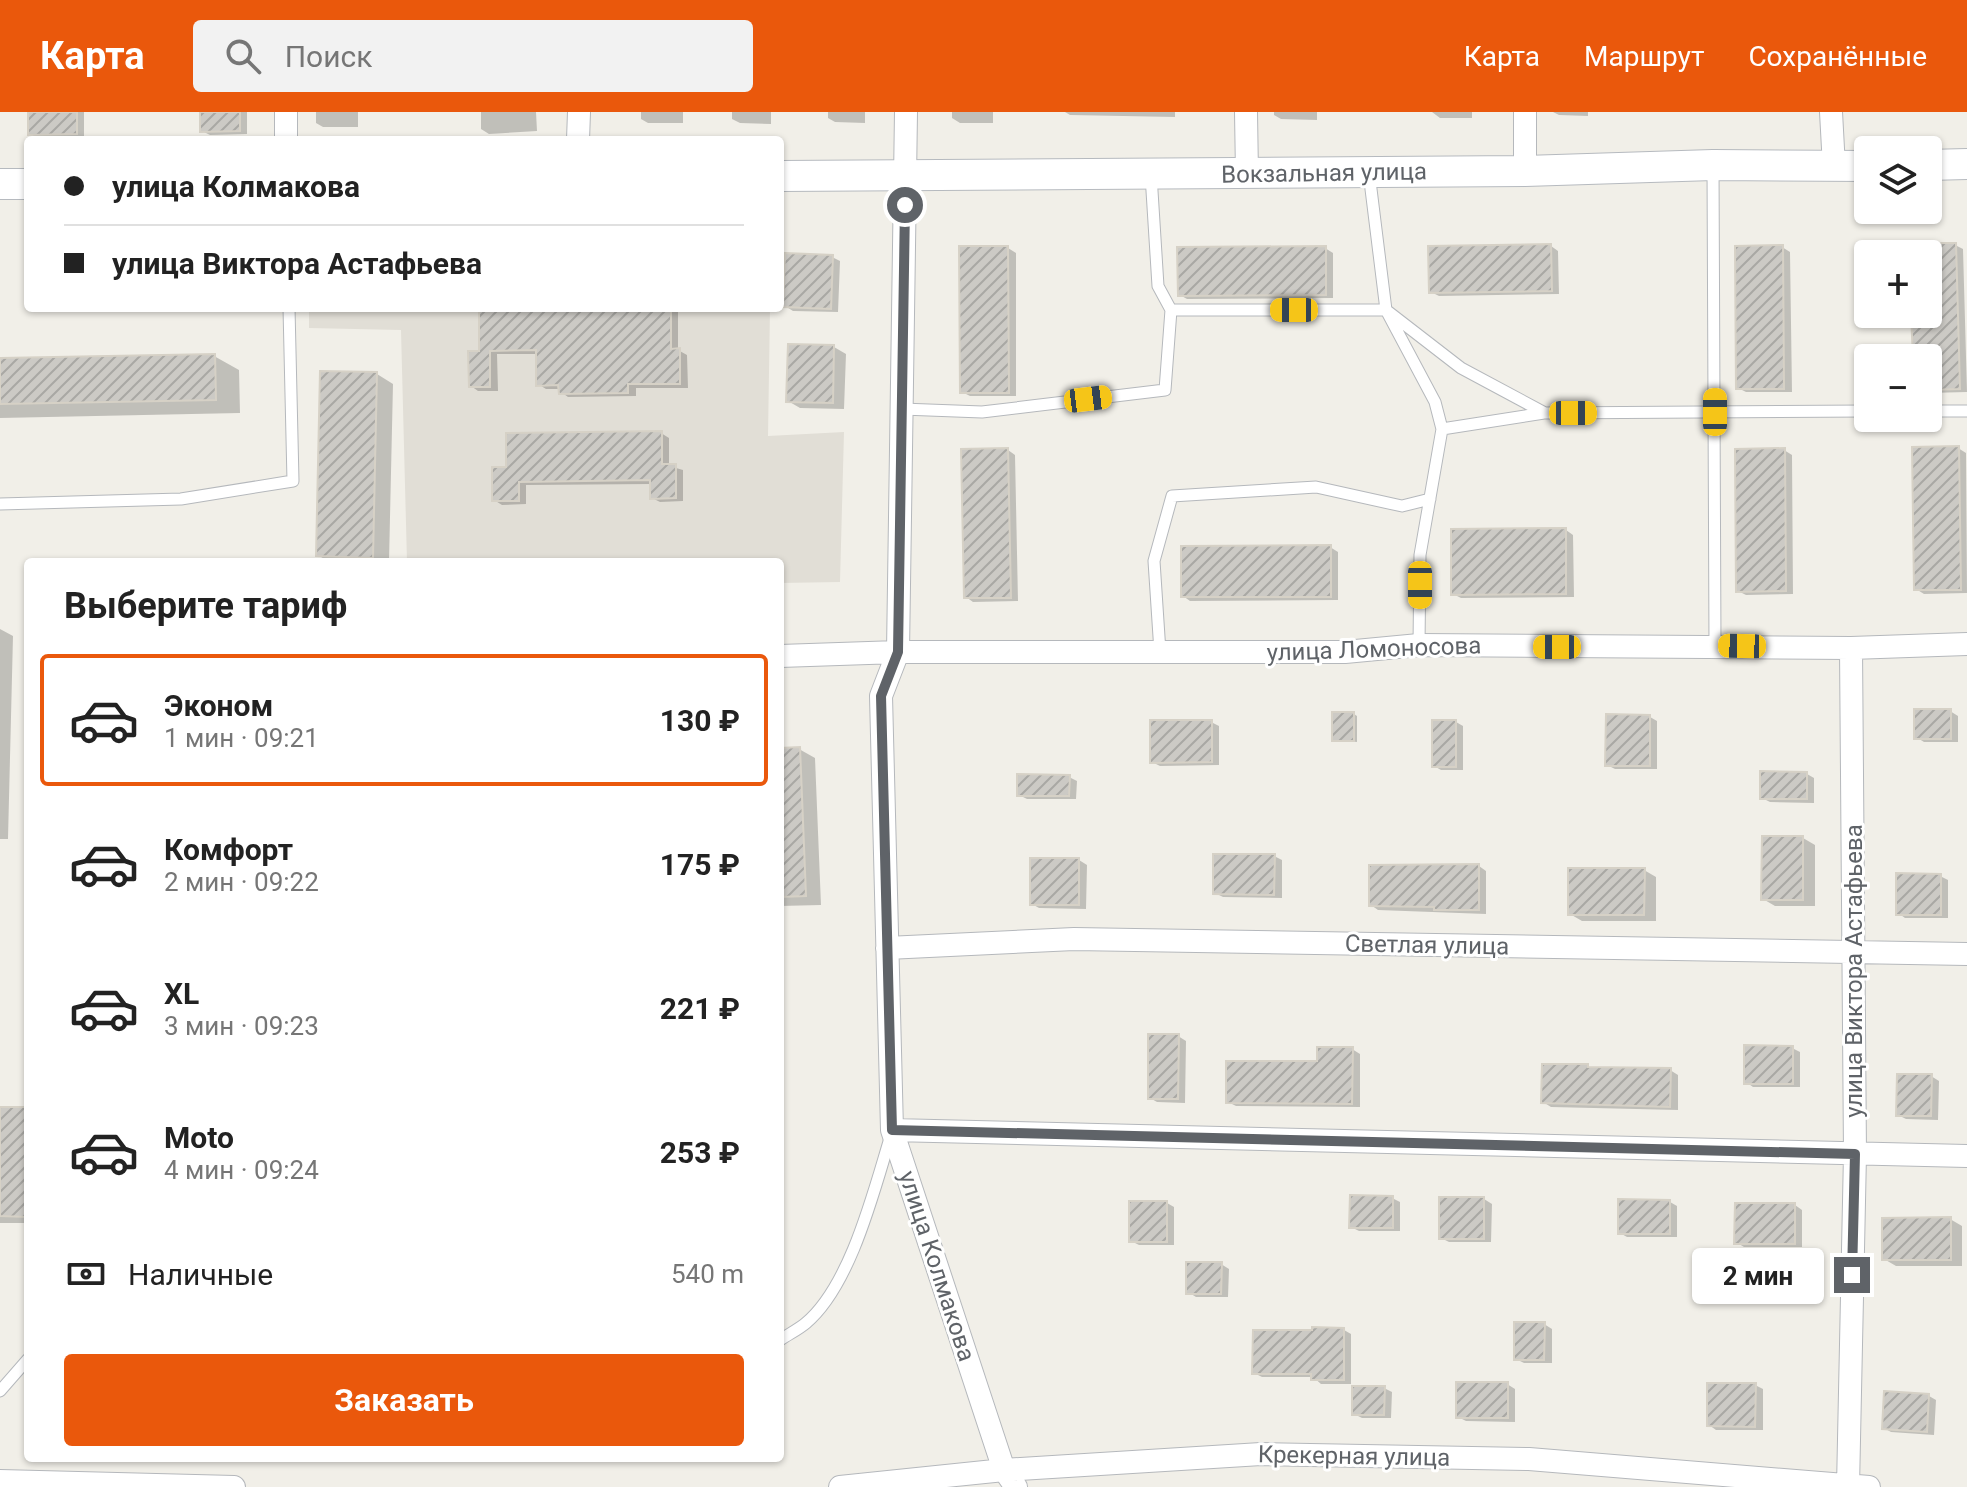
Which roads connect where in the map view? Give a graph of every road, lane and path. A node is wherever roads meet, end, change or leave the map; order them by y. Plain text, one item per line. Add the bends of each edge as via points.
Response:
1 (286, 112) edge
2 (579, 112) edge
3 (906, 112) edge
4 (1246, 112) edge
5 (1525, 112) edge
6 (1831, 112) edge
7 (286, 136) edge
8 (578, 136) edge
9 (1967, 164) edge
10 (1713, 165) junction
11 (1942, 165) edge
12 (1854, 166) edge
13 (1834, 167) junction
14 (1369, 171) junction
15 (1525, 171) junction
16 (1247, 174) junction
17 (1151, 175) junction
18 (784, 176) edge
19 (905, 176) junction
20 (0, 184) edge
21 (24, 184) edge
22 (1171, 310) junction
23 (1386, 310) junction
24 (289, 312) edge
25 (902, 409) junction
26 (1854, 411) edge
27 (1942, 411) edge
28 (1967, 411) edge
29 (1715, 412) junction
30 (1545, 413) junction
31 (1442, 429) junction
32 (1430, 499) junction
33 (0, 504) edge
34 (1967, 644) edge
35 (1419, 645) junction
36 (1715, 645) junction
37 (1851, 648) junction
38 (898, 652) junction
39 (1160, 653) junction
40 (784, 656) edge
41 (887, 948) junction
42 (1855, 950) junction
43 (1967, 954) edge
44 (892, 1130) junction
45 (1855, 1154) junction
46 (1967, 1156) edge
47 (784, 1337) edge
48 (24, 1364) edge
49 (0, 1391) edge
50 (1010, 1478) edge
51 (0, 1481) edge
52 (234, 1487) edge
53 (840, 1487) edge
54 (1848, 1487) edge
55 (1869, 1487) edge

1 - 7 street
2 - 8 street
3 - 19 street, улица Колмакова
4 - 16 street
5 - 15 street
6 - 13 street
9 - 11 street
10 - 13 street, Вокзальная улица
10 - 15 street, Вокзальная улица
10 - 29 lane
12 - 13 street, Вокзальная улица
14 - 15 street, Вокзальная улица
14 - 16 street, Вокзальная улица
14 - 23 lane
16 - 17 street, Вокзальная улица
17 - 19 street, Вокзальная улица
17 - 22 lane via 1158,286
18 - 19 street, Вокзальная улица
19 - 25 street, улица Колмакова
20 - 21 street
22 - 23 lane
22 - 25 lane via 1165,390 982,412
23 - 30 lane via 1461,368
23 - 31 lane via 1435,402
24 - 33 lane via 293,481 181,499
25 - 38 street, улица Колмакова
26 - 29 lane
27 - 28 lane
29 - 30 lane
29 - 36 lane
30 - 31 lane
31 - 32 lane
32 - 35 lane via 1420,555
32 - 39 lane via 1402,506 1316,487 1172,496 1154,561
34 - 37 street, улица Ломоносова
35 - 36 street, улица Ломоносова
35 - 39 street, улица Ломоносова via 1345,652
36 - 37 street, улица Ломоносова
37 - 42 street, улица Виктора Астафьева
38 - 39 street, улица Ломоносова
38 - 40 street, улица Ломоносова
38 - 41 street, улица Колмакова via 881,696
41 - 42 street, Светлая улица via 1074,939
41 - 44 street, улица Колмакова
42 - 43 street, Светлая улица
42 - 45 street, улица Виктора Астафьева
44 - 45 street
44 - 47 lane via 840,1280 808,1322
44 - 50 street, улица Колмакова
45 - 46 street
45 - 54 street, улица Виктора Астафьева
48 - 49 lane
50 - 53 street, Крекерная улица
50 - 54 street, Крекерная улица via 1261,1454 1529,1459
51 - 52 street
54 - 55 street, Крекерная улица

